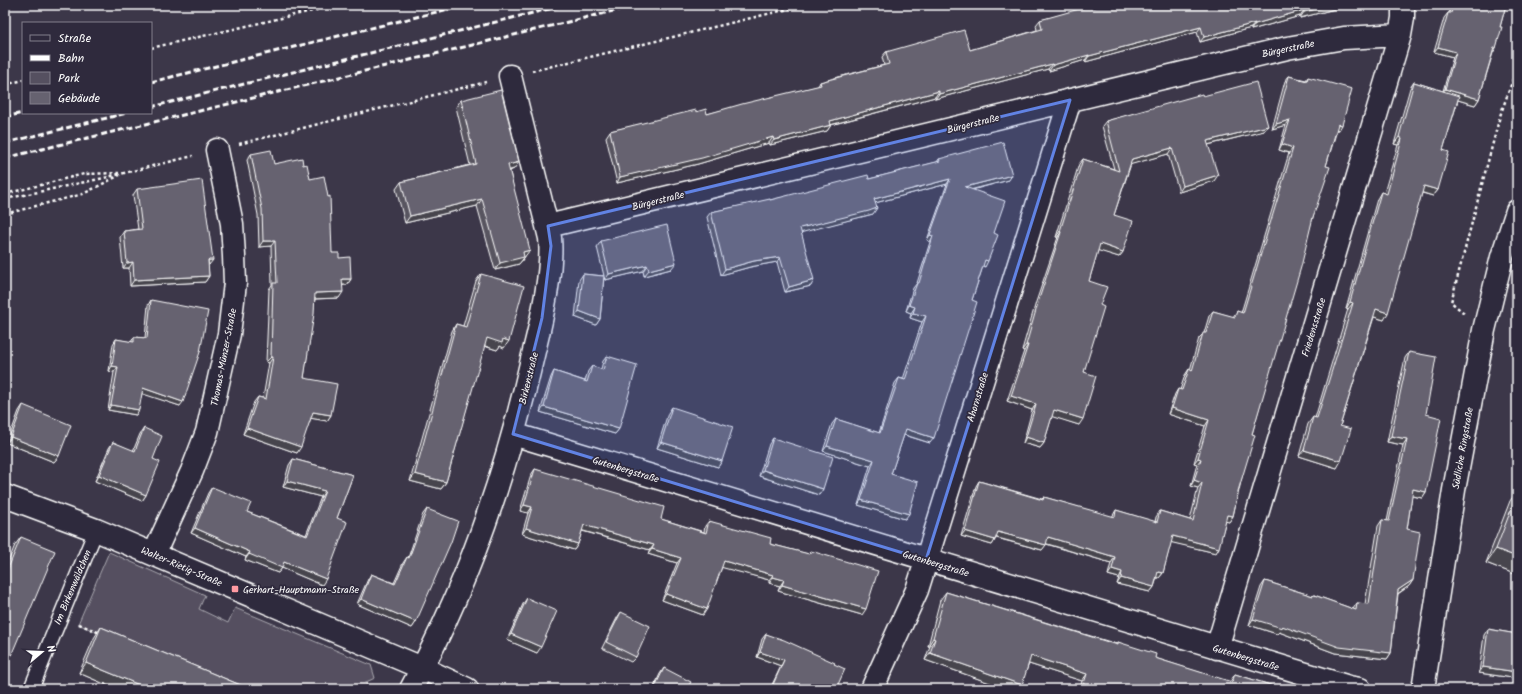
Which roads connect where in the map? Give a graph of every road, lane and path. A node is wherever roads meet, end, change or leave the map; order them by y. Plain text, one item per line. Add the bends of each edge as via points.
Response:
1 (338, 5) edge
2 (805, 5) edge
3 (1404, 5) edge
4 (1400, 35) junction
5 (152, 48) edge
6 (1517, 68) edge
7 (510, 76) junction
8 (22, 80) edge
9 (5, 85) edge
10 (1070, 100) junction
11 (217, 150) junction
12 (126, 172) junction
13 (5, 194) edge
14 (5, 200) edge
15 (1517, 211) edge
16 (5, 214) edge
17 (548, 226) junction
18 (1484, 330) junction
19 (514, 434) junction
20 (5, 496) edge
21 (96, 530) junction
22 (154, 554) junction
23 (926, 560) junction
24 (60, 616) junction
25 (106, 636) edge
26 (1217, 648) junction
27 (422, 668) junction
28 (1354, 688) edge
29 (31, 689) edge
30 (411, 689) edge
31 (467, 689) edge
32 (872, 689) edge
33 (1423, 689) edge

1 - 5 path
2 - 7 path
3 - 4 street, Friedensstraße
4 - 10 street, Bürgerstraße via 1317,42
4 - 26 street, Friedensstraße
6 - 18 path via 1500,116 1451,302
7 - 11 path
7 - 17 street, Birkenstraße
8 - 9 path
10 - 17 street, Bürgerstraße
10 - 23 street, Ahornstraße
11 - 12 path
11 - 22 street, Thomas-Münzer-Straße via 232,224 235,283 229,334 207,432
12 - 13 path via 84,174
12 - 14 path
12 - 16 path via 83,194
15 - 18 street, Südliche Ringstraße via 1502,257
17 - 19 street, Birkenstraße via 551,246 542,318
18 - 33 street, Südliche Ringstraße via 1454,490
19 - 23 street, Gutenbergstraße
19 - 27 street, Birkenstraße via 473,552
20 - 21 street, Walter-Rietig-Straße
21 - 22 street, Walter-Rietig-Straße
21 - 24 lane, Im Birkenwäldchen
22 - 27 street, Walter-Rietig-Straße
23 - 26 street, Gutenbergstraße
23 - 32 street, Ahornstraße via 916,590
24 - 25 path
24 - 29 lane, Im Birkenwäldchen
26 - 28 street, Gutenbergstraße
27 - 30 street
27 - 31 street, Walter-Rietig-Straße

